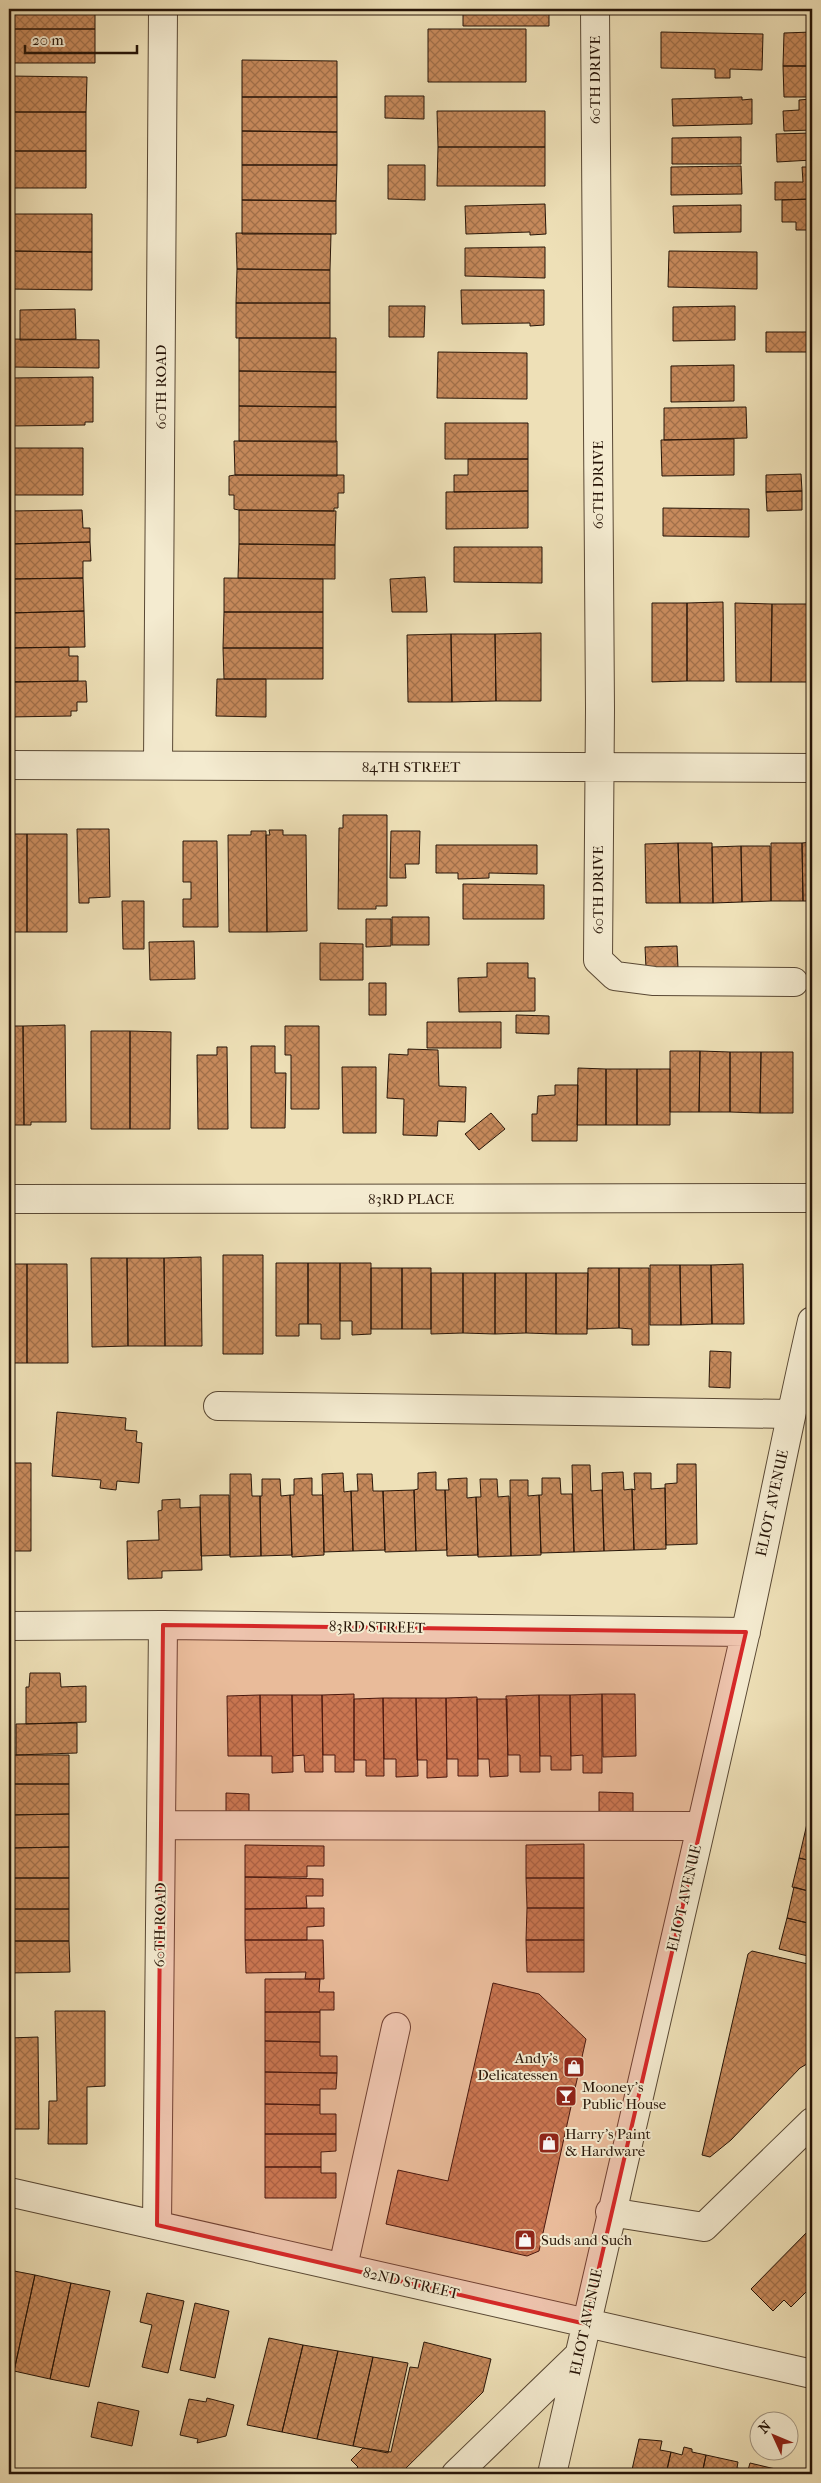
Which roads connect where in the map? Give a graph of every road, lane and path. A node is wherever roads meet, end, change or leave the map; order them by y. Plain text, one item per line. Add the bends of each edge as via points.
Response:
1 (163, 9) edge
2 (595, 9) edge
3 (9, 765) edge
4 (158, 765) junction
5 (600, 768) junction
6 (812, 768) edge
7 (794, 982) dead end
8 (9, 1198) edge
9 (812, 1198) edge
10 (812, 1321) edge
11 (218, 1406) dead end
12 (790, 1414) junction
13 (164, 1625) junction
14 (9, 1626) edge
15 (746, 1632) junction
16 (161, 1825) junction
17 (701, 1826) junction
18 (396, 2027) dead end
19 (812, 2122) edge
20 (9, 2192) edge
21 (610, 2212) junction
22 (157, 2224) junction
23 (343, 2267) junction
24 (586, 2324) junction
25 (579, 2354) junction
26 (812, 2374) edge
27 (456, 2474) edge
28 (552, 2474) edge

1 - 4 street, 60TH ROAD
2 - 5 street, 60TH DRIVE
3 - 4 street, 84TH STREET
4 - 5 street, 84TH STREET
5 - 6 street, 84TH STREET
5 - 7 street, 60TH DRIVE via 598,960 615,976 654,982
8 - 9 street, 83RD PLACE
10 - 12 street, ELIOT AVENUE
11 - 12 street
12 - 15 street, ELIOT AVENUE
13 - 14 street, 83RD STREET
13 - 15 street, 83RD STREET
13 - 16 street, 60TH ROAD
15 - 17 street, ELIOT AVENUE
16 - 17 street
16 - 22 street, 60TH ROAD
17 - 21 street, ELIOT AVENUE
18 - 23 street
19 - 21 street via 704,2227
20 - 22 street, 82ND STREET
21 - 24 street, ELIOT AVENUE
22 - 23 street, 82ND STREET
23 - 24 street, 82ND STREET
24 - 25 street, ELIOT AVENUE
24 - 26 street, 82ND STREET
25 - 27 street
25 - 28 street, ELIOT AVENUE

